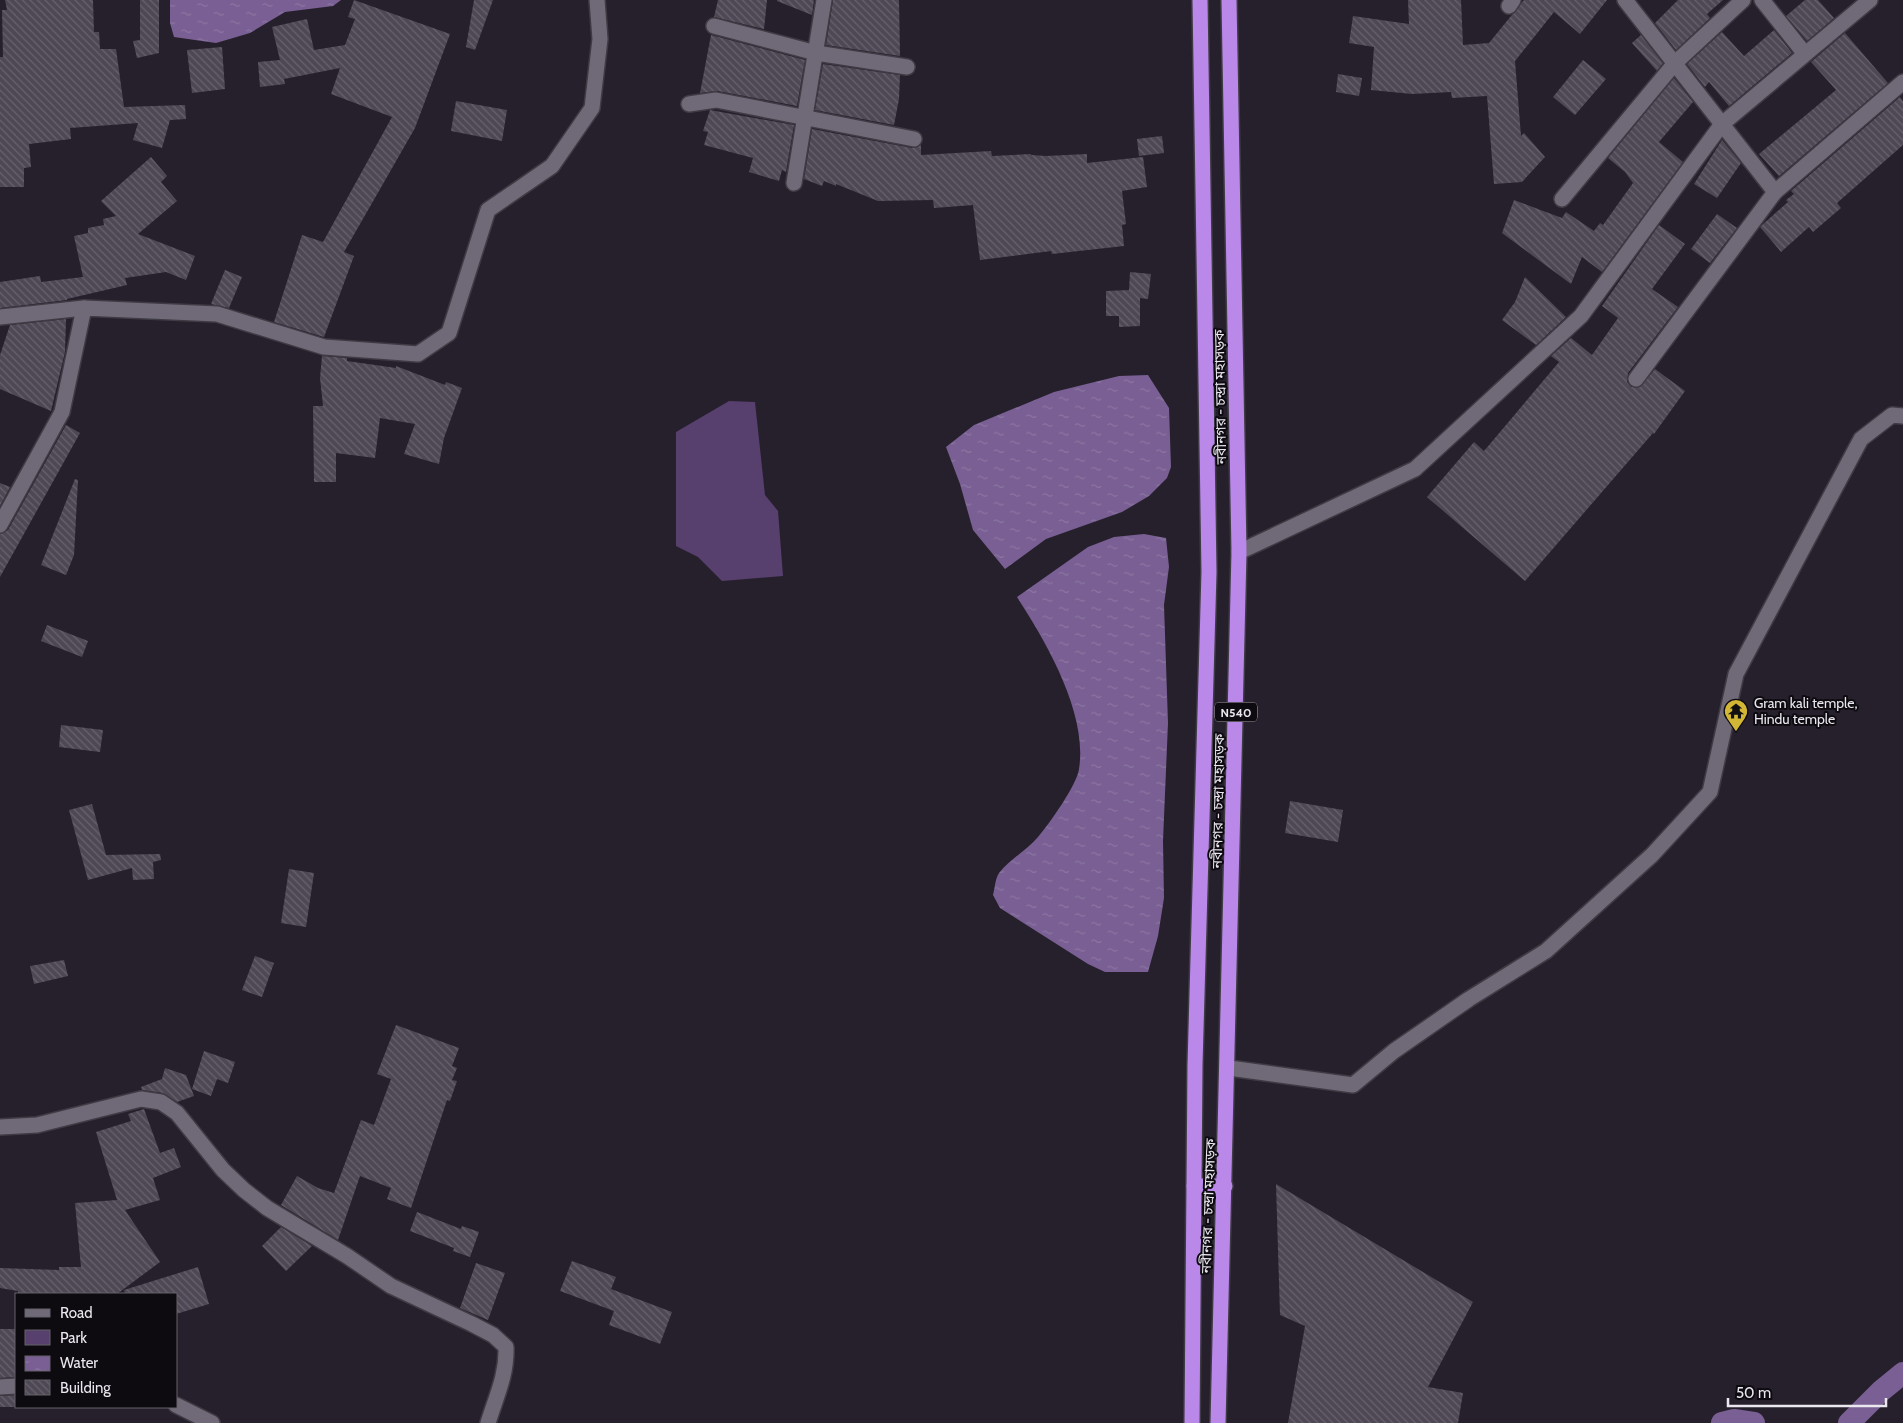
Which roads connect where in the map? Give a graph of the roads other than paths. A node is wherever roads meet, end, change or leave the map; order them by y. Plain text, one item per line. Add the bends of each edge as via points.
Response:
1 (597, 0) edge
2 (824, 0) edge
3 (1200, 0) edge
4 (1230, 0) edge
5 (1625, 0) edge
6 (1743, 0) edge
7 (1762, 0) edge
8 (1870, 0) edge
9 (714, 26) dead end
10 (816, 52) junction
11 (1805, 54) junction
12 (1675, 63) junction
13 (907, 68) dead end
14 (1903, 82) edge
15 (689, 104) dead end
16 (804, 119) junction
17 (1722, 124) junction
18 (914, 139) dead end
19 (794, 183) dead end
20 (1775, 192) junction
21 (1562, 199) dead end
22 (84, 308) junction
23 (0, 317) edge
24 (1636, 379) dead end
25 (1903, 416) edge
26 (0, 525) edge
27 (1239, 552) junction
28 (1228, 1068) junction
29 (0, 1127) edge
30 (1194, 1186) junction
31 (1225, 1186) junction
32 (15, 1386) edge
33 (0, 1387) edge
34 (178, 1406) edge
35 (212, 1423) edge
36 (488, 1423) edge
37 (1192, 1423) edge
38 (1218, 1423) edge

1 - 22 street via 600,39 592,108 552,166 488,210 449,333 418,354 324,347 217,314
2 - 10 street
3 - 30 highway, নবীনগর - চন্দ্রা মহাসড়ক / N540 via 1209,572
4 - 27 highway, নবীনগর - চন্দ্রা মহাসড়ক / N540
5 - 12 street
6 - 12 street
7 - 11 street
8 - 11 street
9 - 10 street
10 - 13 street
10 - 16 street
11 - 17 street
12 - 17 street
12 - 21 street
14 - 20 street
15 - 16 street via 716,100
16 - 18 street
16 - 19 street
17 - 20 street
17 - 27 street via 1581,316 1415,469
20 - 24 street
22 - 23 street
22 - 26 street via 62,412
25 - 28 street via 1892,414 1861,438 1736,674 1710,792 1652,855 1546,951 1469,999 1353,1085
27 - 28 highway, নবীনগর - চন্দ্রা মহাসড়ক / N540
28 - 31 highway, নবীনগর - চন্দ্রা মহাসড়ক / N540
29 - 36 street via 37,1125 142,1099 160,1102 177,1113 223,1170 267,1208 390,1286 499,1339 506,1348 507,1360
30 - 31 highway
30 - 37 highway, নবীনগর - চন্দ্রা মহাসড়ক / N540
31 - 38 highway, নবীনগর - চন্দ্রা মহাসড়ক / N540
32 - 33 street
34 - 35 street

